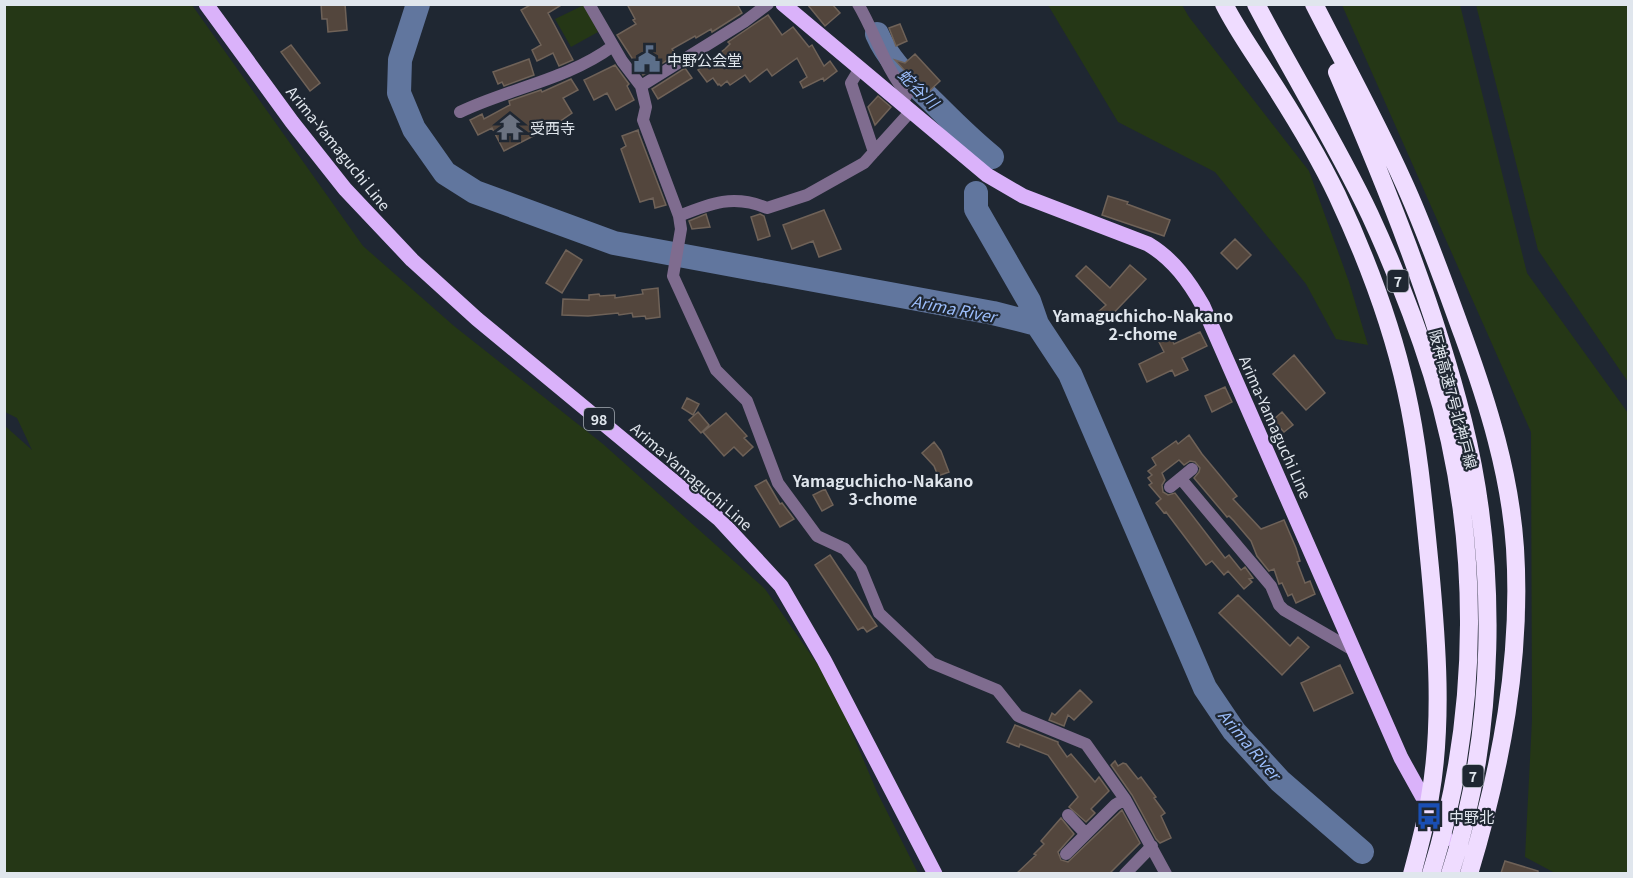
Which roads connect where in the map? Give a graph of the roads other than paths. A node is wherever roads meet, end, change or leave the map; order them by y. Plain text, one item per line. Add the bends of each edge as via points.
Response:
1 (206, 4) edge
2 (589, 4) edge
3 (768, 4) edge
4 (783, 4) edge
5 (858, 4) edge
6 (1224, 4) edge
7 (1256, 4) edge
8 (1308, 4) edge
9 (1314, 4) edge
10 (613, 46) junction
11 (860, 68) junction
12 (640, 86) junction
13 (906, 107) junction
14 (460, 112) dead end
15 (874, 152) junction
16 (680, 222) junction
17 (1192, 469) dead end
18 (1181, 479) junction
19 (1170, 487) dead end
20 (1353, 650) junction
21 (1125, 799) junction
22 (1068, 815) dead end
23 (1086, 834) junction
24 (1152, 846) junction
25 (1066, 854) dead end
26 (935, 873) edge
27 (1125, 873) edge
28 (1166, 873) edge
29 (1412, 873) edge
30 (1431, 873) edge
31 (1450, 873) edge
32 (1467, 873) edge

1 - 26 main road, Arima-Yamaguchi Line / 98 via 345,189 412,260 477,319 719,519 782,586 825,660
2 - 10 street
3 - 12 street
4 - 11 main road, Arima-Yamaguchi Line
5 - 13 street via 894,78 907,94
6 - 29 highway via 1310,142 1345,212 1397,352 1415,435 1432,594 1436,680 1430,796
7 - 30 highway, 阪神高速7号北神戸線 / 7 via 1368,212 1414,321 1447,430 1458,486 1467,582 1467,681 1446,818
8 - 31 highway, 阪神高速7号北神戸線 / 7 via 1431,311 1466,435 1476,491 1486,584 1485,677 1481,726
9 - 32 highway via 1411,198 1488,410 1506,480 1515,546 1514,658 1493,792
10 - 12 street
10 - 14 street via 561,75
11 - 13 main road, Arima-Yamaguchi Line
11 - 15 street via 850,83
12 - 16 street via 646,107 643,120
13 - 15 street
13 - 20 main road, Arima-Yamaguchi Line via 987,175 1023,196 1149,244 1173,263 1203,306
15 - 16 street via 864,164 807,195 767,208 751,201 725,201 704,206
16 - 21 street via 673,276 717,370 747,401 778,483 818,536 845,549 861,569 879,613 932,663 997,690 1018,716 1086,744
17 - 18 street
18 - 19 street
18 - 20 street via 1227,544 1271,586 1284,610
20 - 32 main road, Arima-Yamaguchi Line via 1401,758
21 - 23 street
21 - 24 street
22 - 23 street
23 - 25 street
24 - 27 street
24 - 28 street

